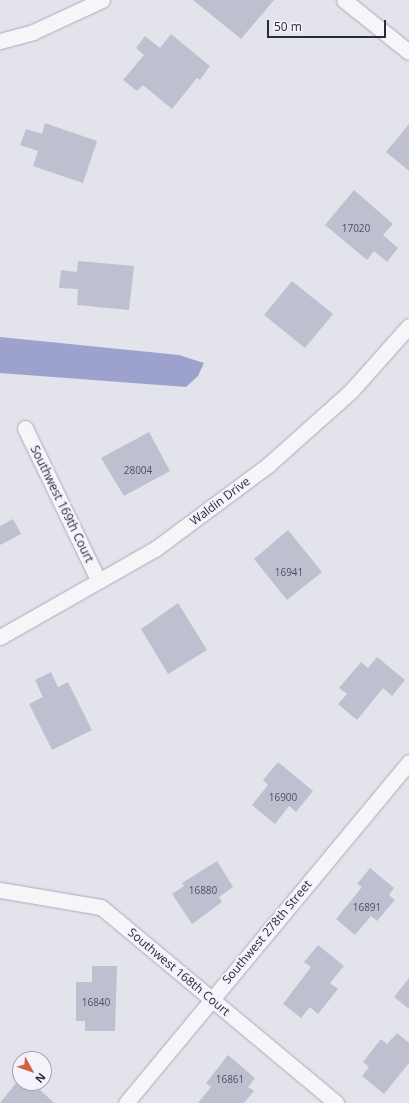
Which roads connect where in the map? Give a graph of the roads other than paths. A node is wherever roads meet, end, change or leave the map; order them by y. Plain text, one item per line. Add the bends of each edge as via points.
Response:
1 (102, 0) edge
2 (344, 0) edge
3 (0, 41) edge
4 (409, 52) edge
5 (409, 326) edge
6 (25, 428) dead end
7 (98, 580) junction
8 (0, 637) edge
9 (409, 762) edge
10 (0, 890) edge
11 (211, 999) junction
12 (126, 1103) edge
13 (336, 1103) edge

1 - 3 street via 33,32
2 - 4 street
5 - 7 street, Waldin Drive via 351,391 296,442 155,549
6 - 7 street, Southwest 169th Court
7 - 8 street, Waldin Drive
9 - 11 street, Southwest 278th Street
10 - 11 street, Southwest 168th Court via 101,907
11 - 12 street, Southwest 278th Street
11 - 13 street, Southwest 168th Court

